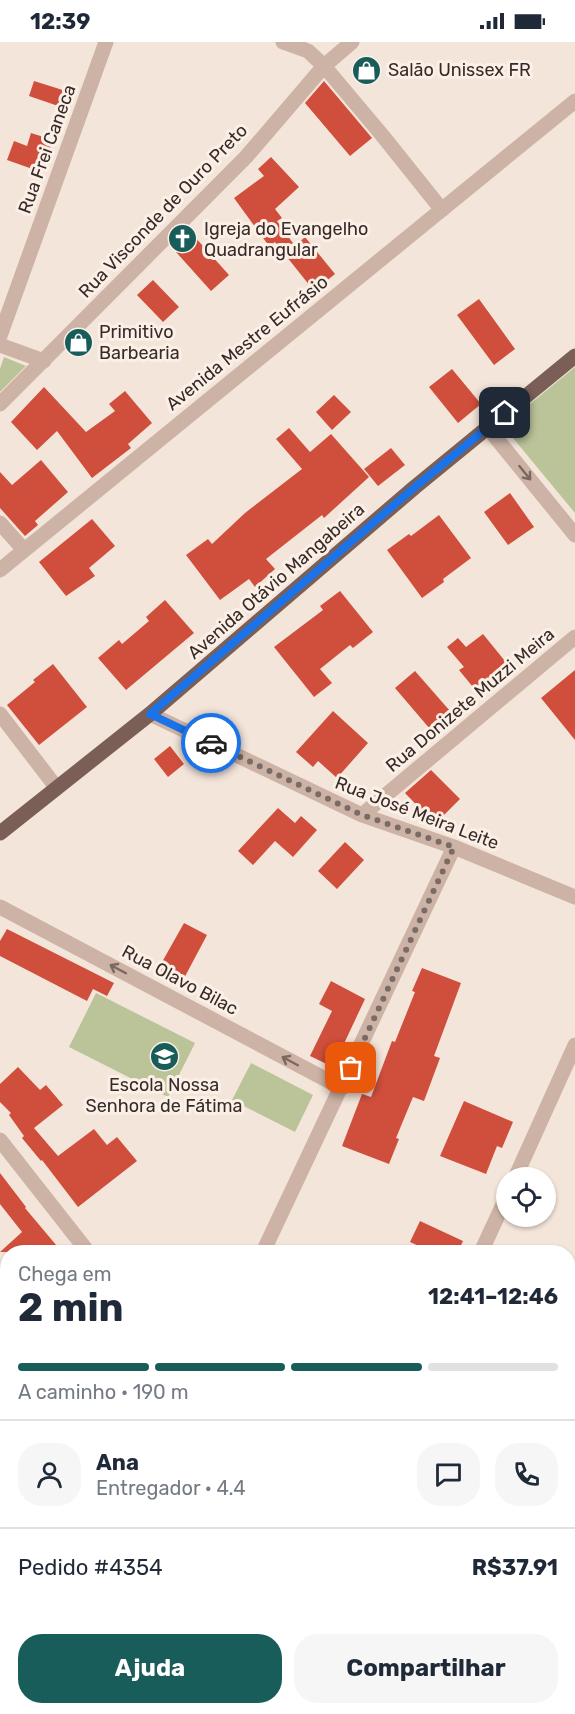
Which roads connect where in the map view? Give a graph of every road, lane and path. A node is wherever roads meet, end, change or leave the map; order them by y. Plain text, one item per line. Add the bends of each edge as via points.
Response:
1 (106, 42) edge
2 (283, 42) edge
3 (352, 42) edge
4 (310, 46) edge
5 (324, 66) junction
6 (575, 101) edge
7 (442, 210) junction
8 (0, 336) edge
9 (0, 345) edge
10 (575, 356) edge
11 (44, 361) junction
12 (0, 404) edge
13 (488, 428) junction
14 (0, 523) edge
15 (575, 535) edge
16 (24, 550) junction
17 (0, 570) edge
18 (575, 637) edge
19 (0, 714) edge
20 (150, 714) junction
21 (56, 787) junction
22 (362, 815) junction
23 (0, 833) edge
24 (454, 847) junction
25 (572, 892) edge
26 (0, 907) edge
27 (575, 1045) edge
28 (342, 1088) junction
29 (0, 1140) edge
30 (520, 1167) edge
31 (496, 1220) edge
32 (82, 1245) edge
33 (266, 1245) edge
34 (484, 1245) edge

1 - 8 street, Rua Frei Caneca
2 - 4 street
3 - 5 street, Rua Visconde de Ouro Preto
4 - 5 street
5 - 7 street
5 - 11 street, Rua Visconde de Ouro Preto via 246,157
6 - 7 street, Avenida Mestre Eufrásio
7 - 16 street, Avenida Mestre Eufrásio
9 - 11 street
10 - 13 main road, Avenida Otávio Mangabeira
11 - 12 street, Rua Visconde de Ouro Preto
13 -> 15 street
13 - 20 main road, Avenida Otávio Mangabeira
14 - 16 street
16 - 17 street, Avenida Mestre Eufrásio
18 - 22 street, Rua Donizete Muzzi Meira
19 - 21 street
20 - 21 main road, Avenida Otávio Mangabeira
20 - 22 street, Rua José Meira Leite
21 - 23 main road, Avenida Otávio Mangabeira
22 - 24 street, Rua José Meira Leite
24 - 25 street, Rua José Meira Leite
24 - 28 street
28 -> 26 street, Rua Olavo Bilac
27 - 30 street
28 - 33 street
29 - 32 street
31 - 34 street

